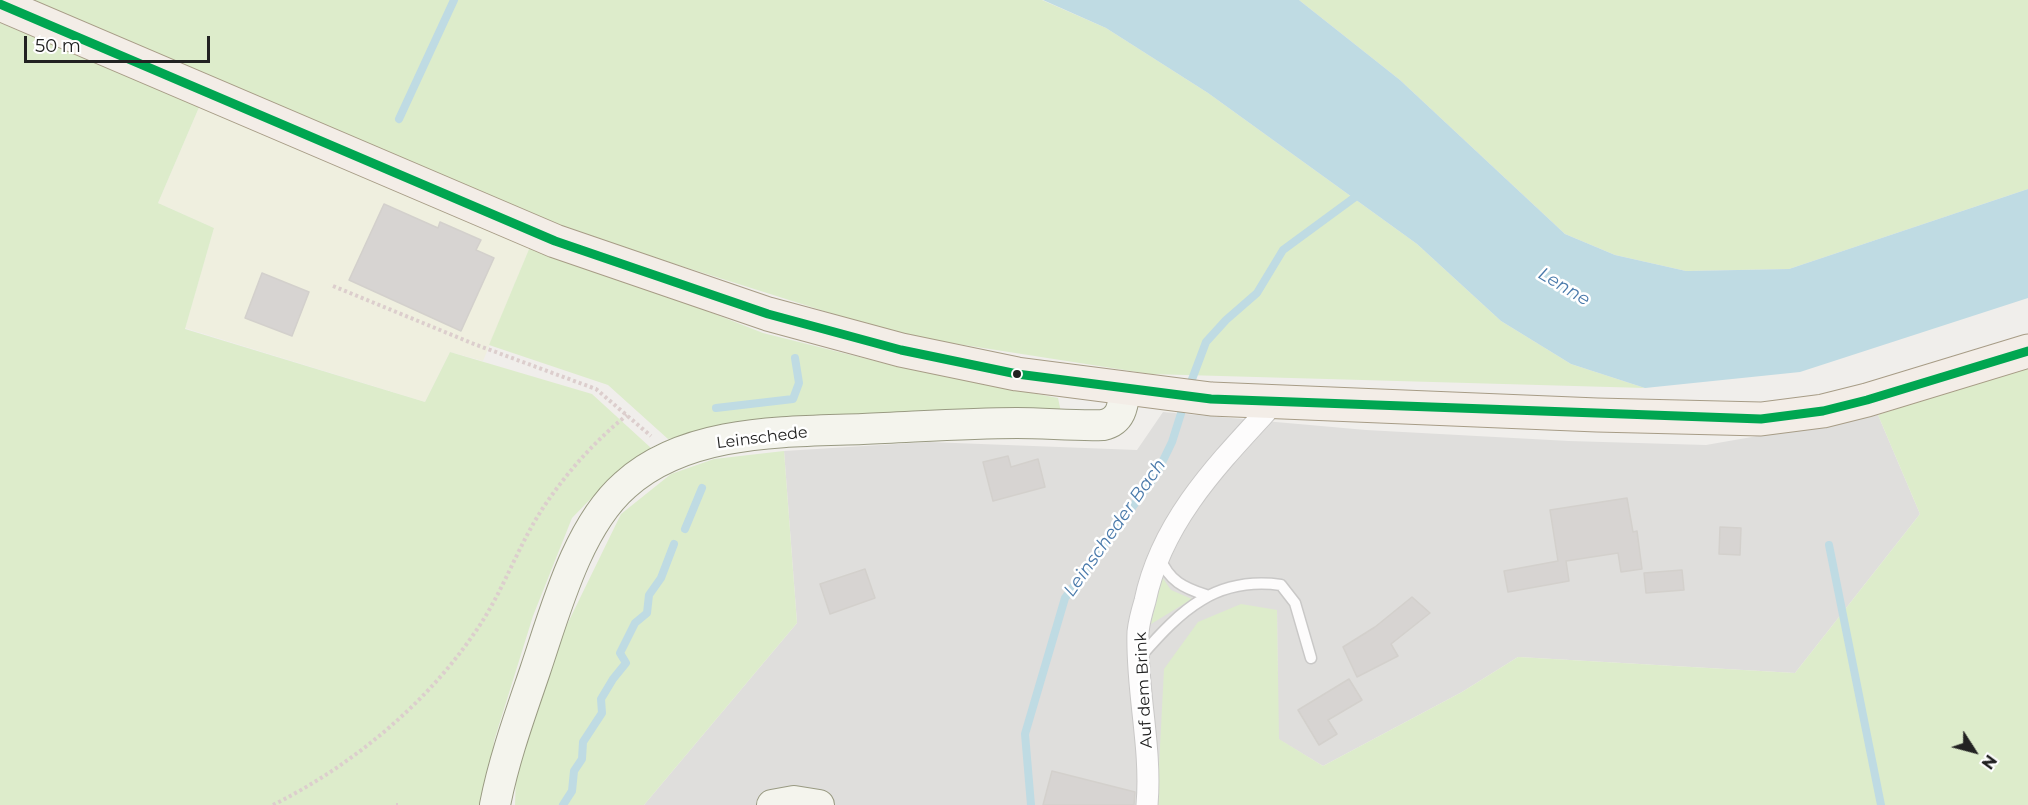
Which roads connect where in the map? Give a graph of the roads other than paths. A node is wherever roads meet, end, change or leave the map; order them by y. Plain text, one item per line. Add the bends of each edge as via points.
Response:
1 (0, 4) edge
2 (2028, 351) edge
3 (1125, 388) junction
4 (1276, 401) junction
5 (1159, 555) junction
6 (1206, 595) junction
7 (1139, 658) junction
8 (1311, 658) dead end
9 (495, 805) edge
10 (772, 805) edge
11 (819, 805) edge
12 (1147, 805) edge

1 - 3 main road via 555,241 646,273 768,314 901,350 1017,374
2 - 4 main road via 1867,400 1823,411 1761,419
3 - 4 main road via 1211,399
3 - 9 main road, Leinschede via 1120,415 1103,425 1019,423 756,435 669,457 624,485 610,500 584,544 550,625
4 - 5 street, Auf dem Brink via 1202,480
5 - 6 lane via 1173,581
5 - 7 street, Auf dem Brink via 1150,575 1138,630
6 - 7 lane via 1178,617
6 - 8 lane via 1236,585 1281,585 1295,603
7 - 12 street, Auf dem Brink via 1150,776
10 - 11 main road via 794,801

